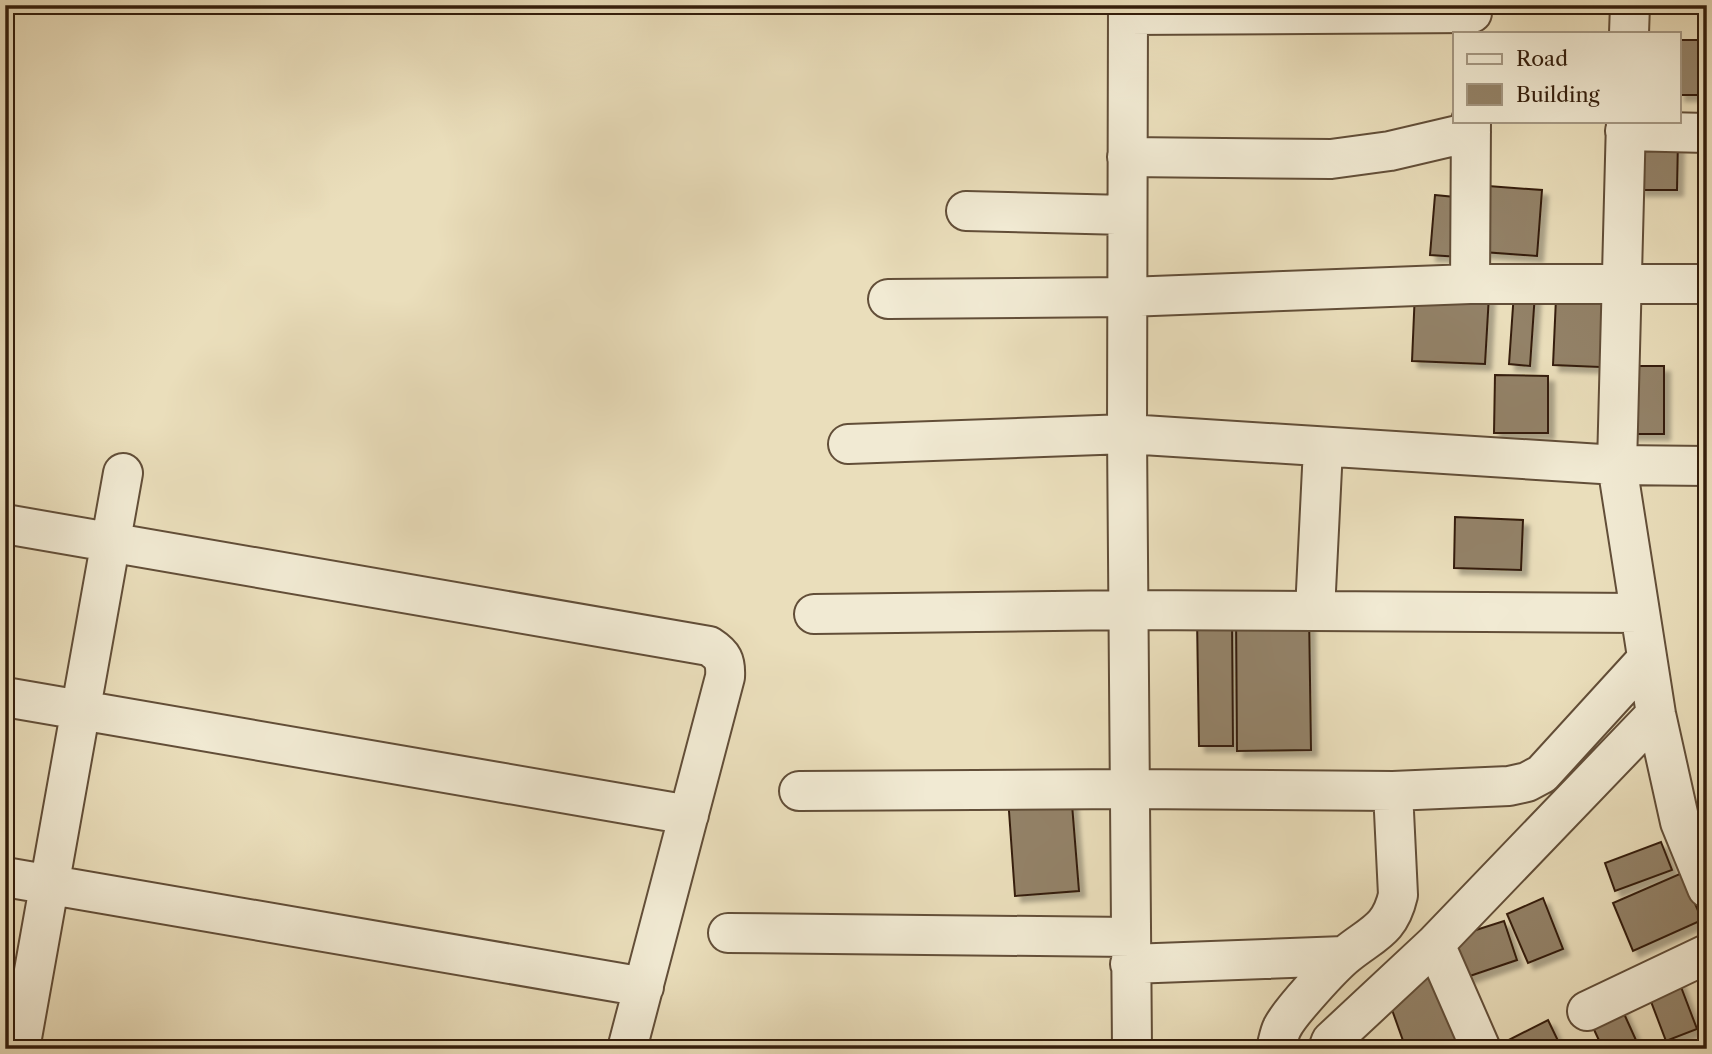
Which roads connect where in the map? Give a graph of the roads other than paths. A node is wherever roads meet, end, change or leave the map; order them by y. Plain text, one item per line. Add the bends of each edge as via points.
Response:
1 (1630, 5) edge
2 (1128, 10) edge
3 (1472, 17) edge
4 (1629, 32) edge
5 (1471, 126) edge
6 (1626, 126) edge
7 (1707, 133) edge
8 (1127, 157) junction
9 (966, 211) dead end
10 (1126, 215) junction
11 (1471, 284) junction
12 (1620, 284) junction
13 (1707, 284) edge
14 (1127, 297) junction
15 (888, 299) dead end
16 (1127, 434) junction
17 (848, 444) dead end
18 (1323, 448) junction
19 (1617, 465) junction
20 (1707, 466) edge
21 (123, 472) dead end
22 (5, 524) edge
23 (110, 543) junction
24 (1129, 610) junction
25 (1315, 611) junction
26 (1640, 613) junction
27 (814, 614) dead end
28 (1647, 659) junction
29 (5, 697) edge
30 (81, 709) junction
31 (1656, 714) junction
32 (1130, 789) junction
33 (799, 791) dead end
34 (1393, 791) junction
35 (689, 815) junction
36 (5, 877) edge
37 (49, 885) junction
38 (1707, 888) edge
39 (728, 933) dead end
40 (1435, 944) junction
41 (1130, 951) junction
42 (1707, 954) edge
43 (1344, 956) junction
44 (643, 986) junction
45 (1587, 1011) dead end
46 (20, 1049) edge
47 (627, 1049) edge
48 (1132, 1049) edge
49 (1276, 1049) edge
50 (1328, 1049) edge
51 (1481, 1049) edge

1 - 4 street
2 - 3 street
2 - 8 street
5 - 8 street via 1390,151 1332,159
5 - 11 street
6 - 7 street
6 - 12 street
8 - 10 street
9 - 10 street
10 - 14 street
11 - 12 street
11 - 14 street
12 - 13 street
12 - 19 street
14 - 15 street
14 - 16 street
16 - 17 street
16 - 18 street
16 - 24 street
18 - 19 street
18 - 25 street
19 - 20 street
19 - 26 street
21 - 23 street
22 - 23 street
23 - 30 street
23 - 35 street via 709,646 726,663 725,677
24 - 25 street
24 - 27 street
24 - 32 street
25 - 26 street
26 - 28 street
28 - 31 street
28 - 34 street via 1542,774 1527,782
29 - 30 street
30 - 35 street
30 - 37 street
31 - 38 street via 1680,822
31 - 40 street
32 - 33 street
32 - 34 street
32 - 41 street
34 - 43 street via 1395,910 1377,932
35 - 44 street
36 - 37 street
37 - 44 street
37 - 46 street
39 - 41 street
40 - 50 street via 1331,1041
40 - 51 street
41 - 43 street
41 - 48 street
42 - 45 street
43 - 49 street via 1290,1016
44 - 47 street

